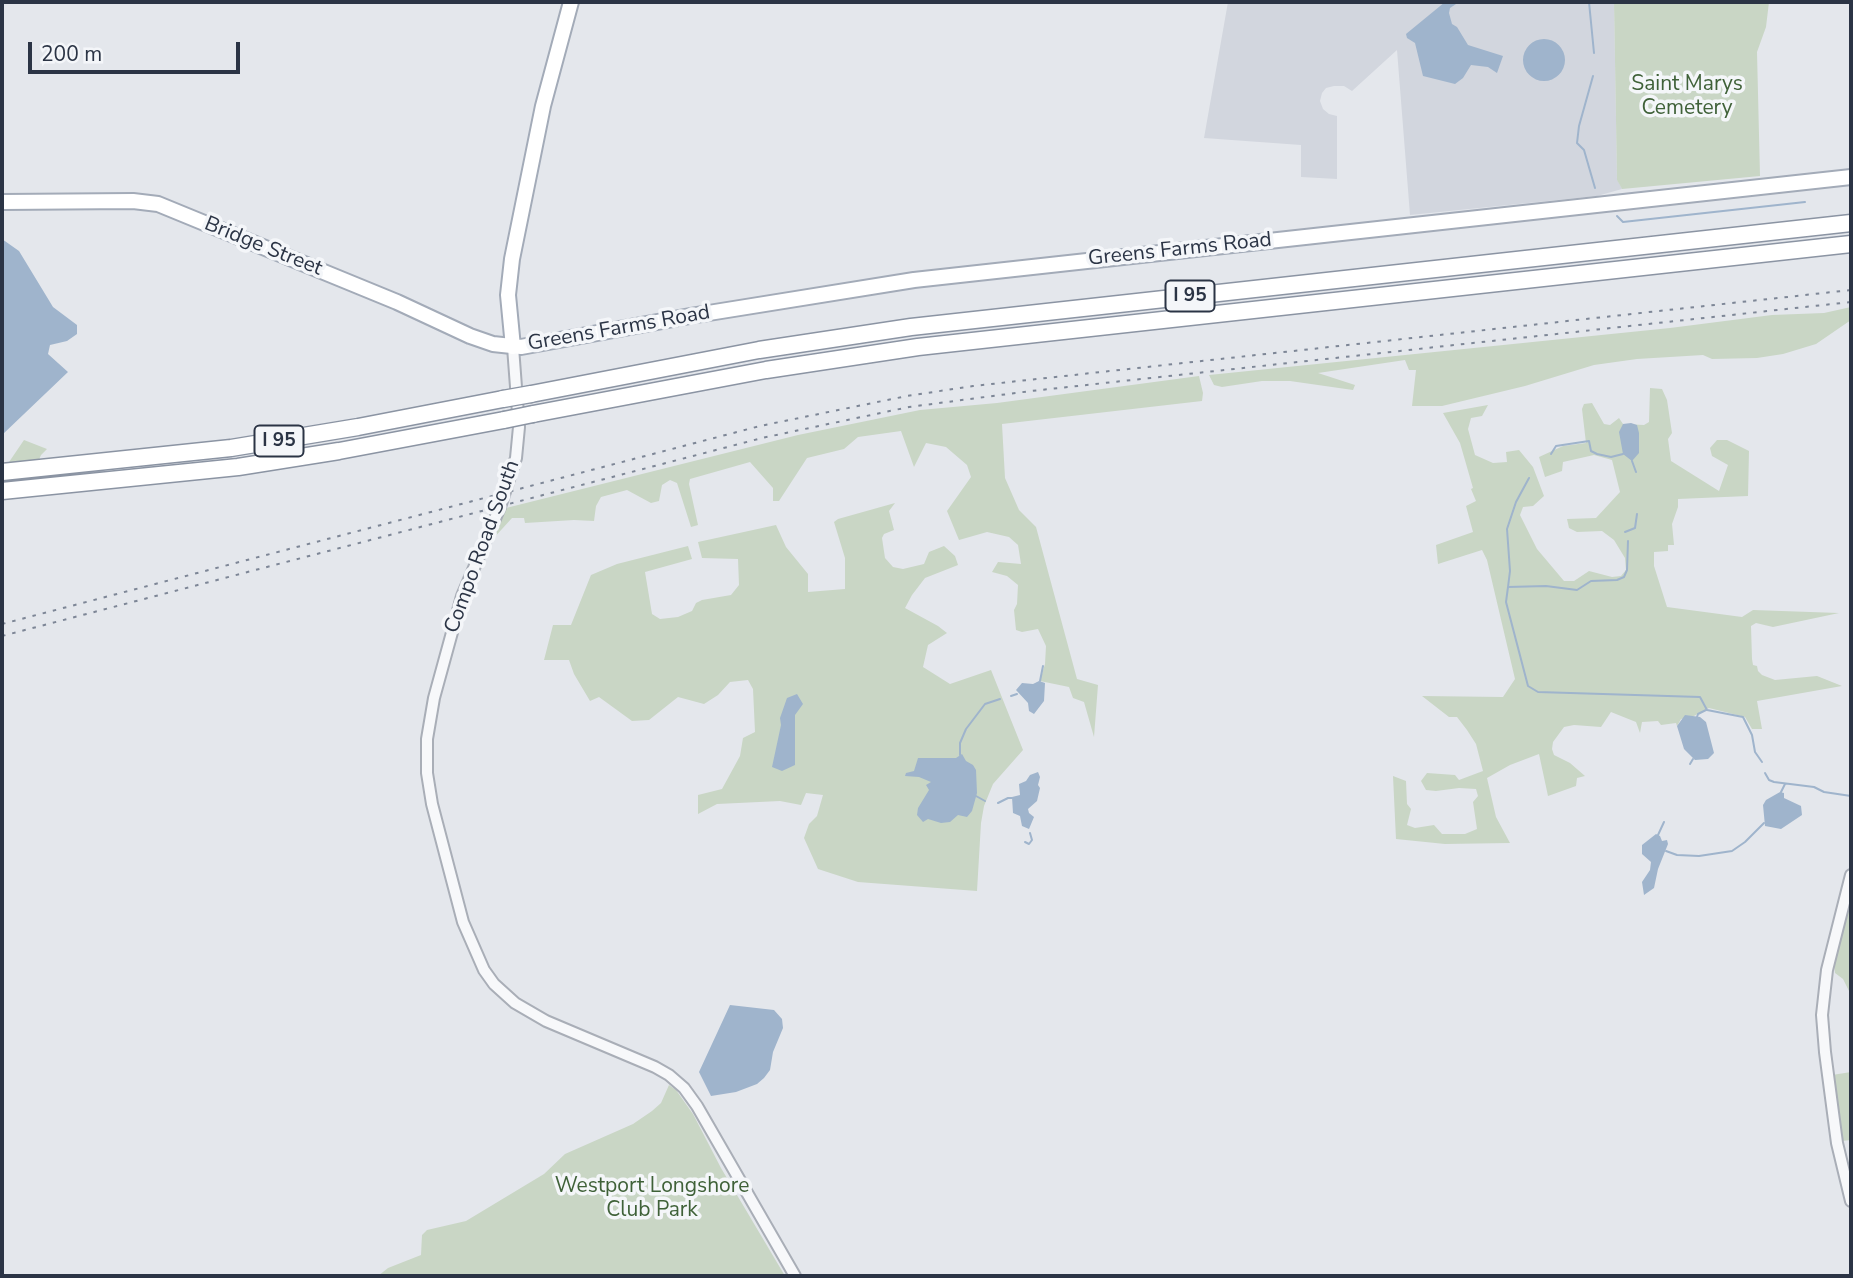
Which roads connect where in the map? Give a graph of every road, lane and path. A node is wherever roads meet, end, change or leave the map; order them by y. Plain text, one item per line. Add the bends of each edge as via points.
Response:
1 (571, 2) edge
2 (1851, 177) edge
3 (2, 202) edge
4 (1851, 223) edge
5 (1851, 244) edge
6 (513, 347) junction
7 (2, 472) edge
8 (2, 491) edge
9 (1851, 875) edge
10 (1851, 1201) edge
11 (795, 1276) edge

1 - 6 main road, Compo Road South via 543,106 512,259 508,295
2 - 6 main road, Greens Farms Road via 914,280
3 - 6 main road, Bridge Street via 158,204 470,336
4 - 7 highway, I 95, bridge via 911,327 759,350 282,440
5 - 8 highway, I 95, bridge via 906,349 741,374 263,463
6 - 11 street, Compo Road South via 519,427 516,458 464,590 427,739 432,804 463,922 484,970 515,1003 669,1074 684,1088
9 - 10 street via 1827,970 1822,1015 1836,1135

